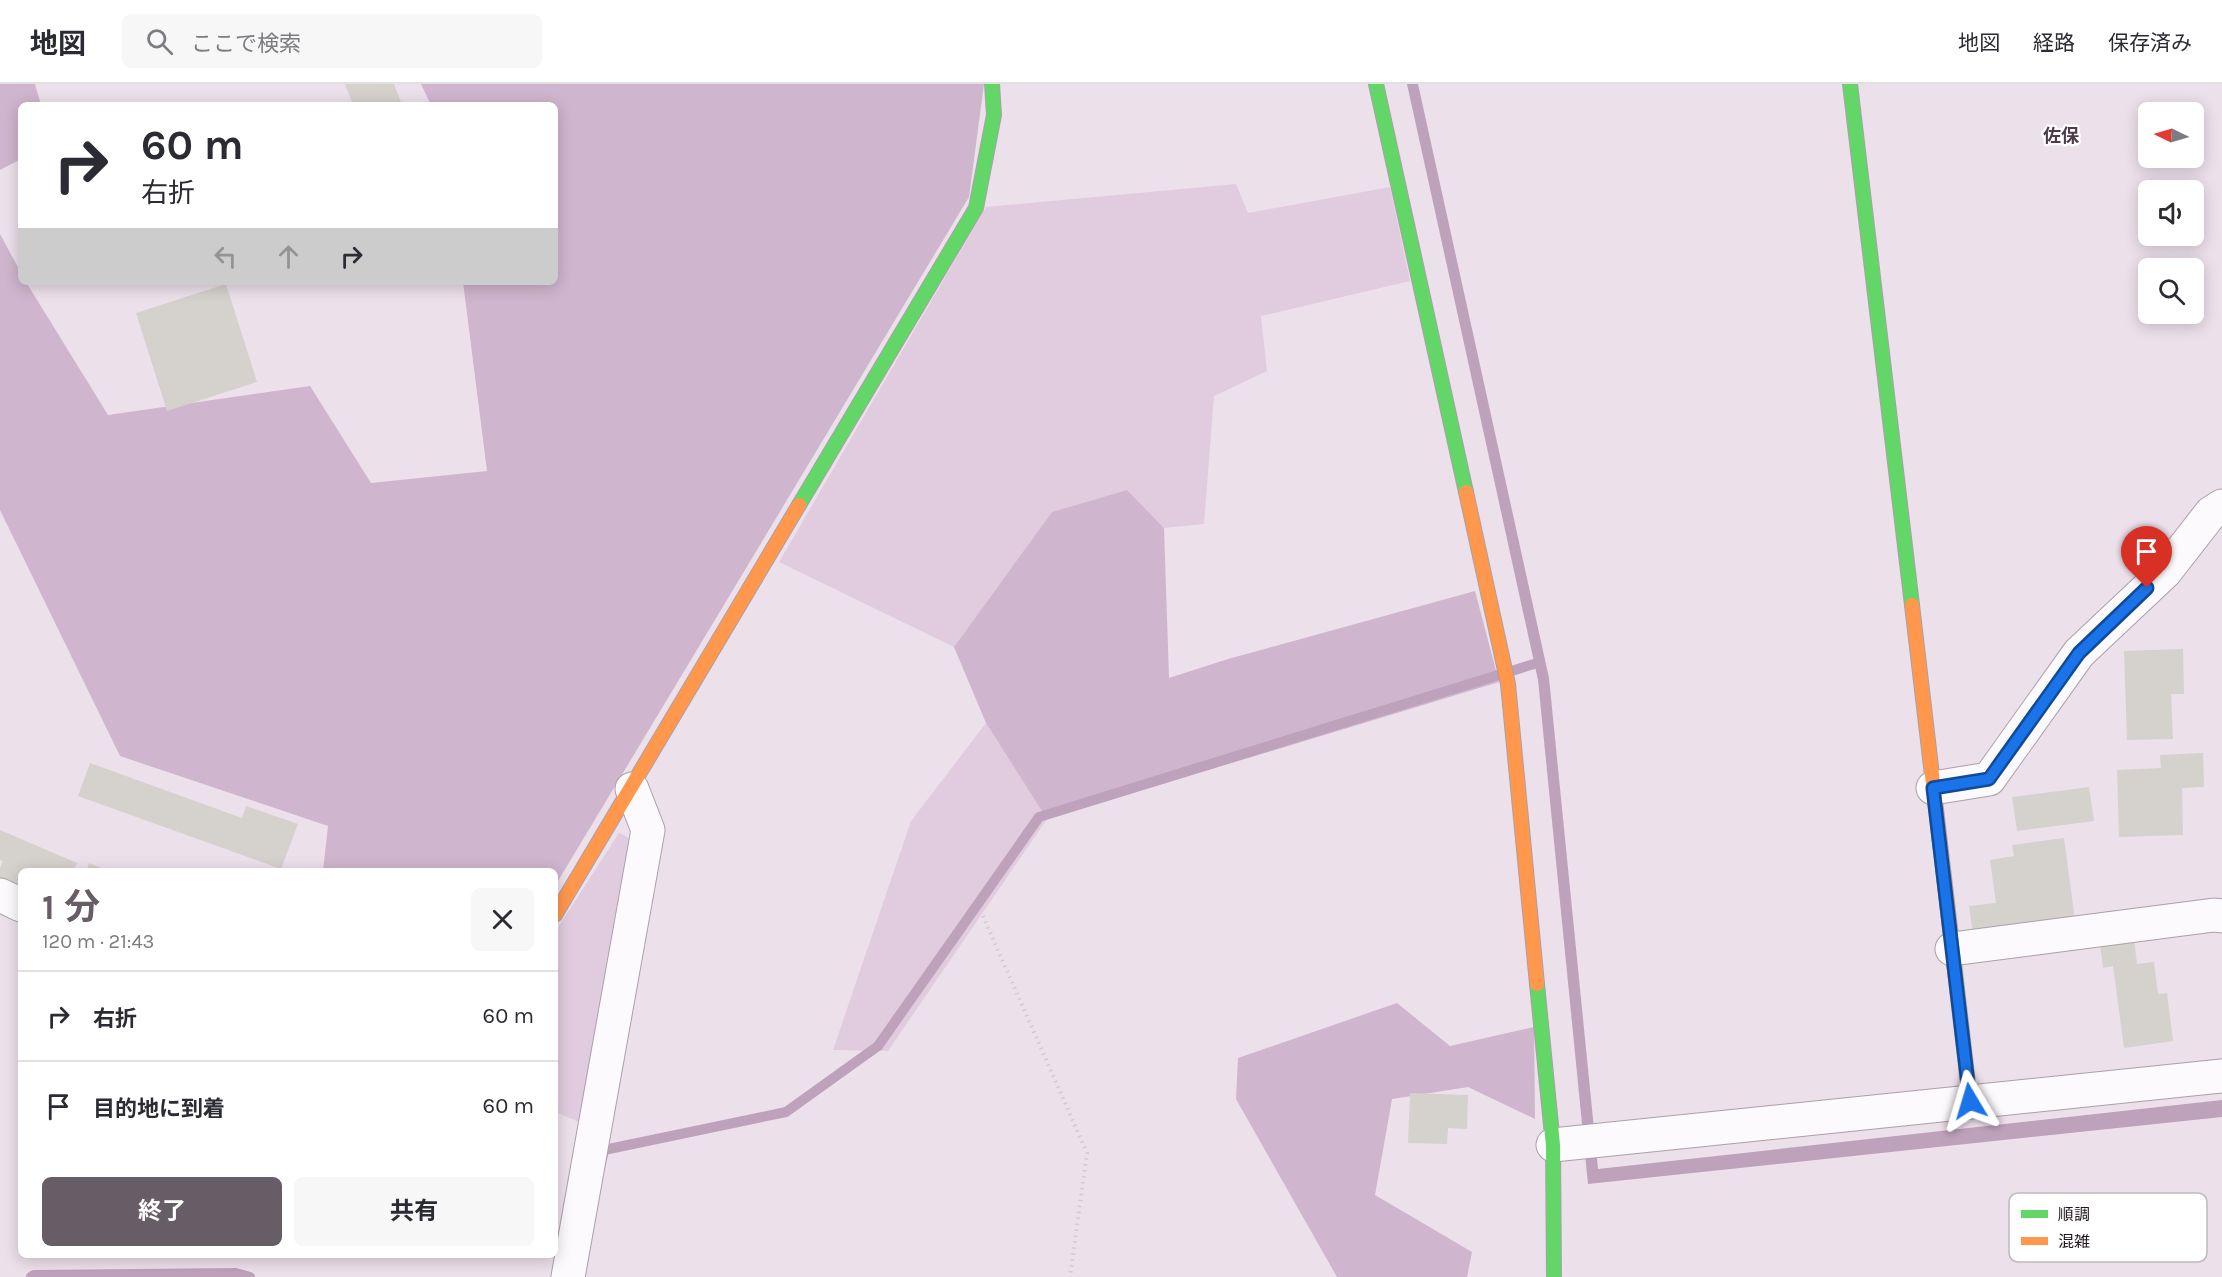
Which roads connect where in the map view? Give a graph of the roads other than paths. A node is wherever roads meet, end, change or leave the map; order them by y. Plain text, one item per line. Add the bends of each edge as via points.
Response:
1 (992, 84) edge
2 (1376, 84) edge
3 (1850, 84) edge
4 (2222, 506) edge
5 (1933, 788) junction
6 (632, 789) junction
7 (0, 895) edge
8 (18, 904) edge
9 (558, 910) edge
10 (2222, 916) edge
11 (1952, 950) junction
12 (2222, 1076) edge
13 (1970, 1101) junction
14 (1553, 1145) junction
15 (568, 1277) edge
16 (1554, 1277) edge

1 - 6 street via 994,115 976,208
2 - 14 street via 1508,684
3 - 5 street
4 - 5 street via 2211,513 2165,572 2079,653 1989,779
5 - 11 street
6 - 9 street
6 - 15 street via 648,830
7 - 8 street
10 - 11 street
11 - 13 street
12 - 13 street
13 - 14 street
14 - 16 street

